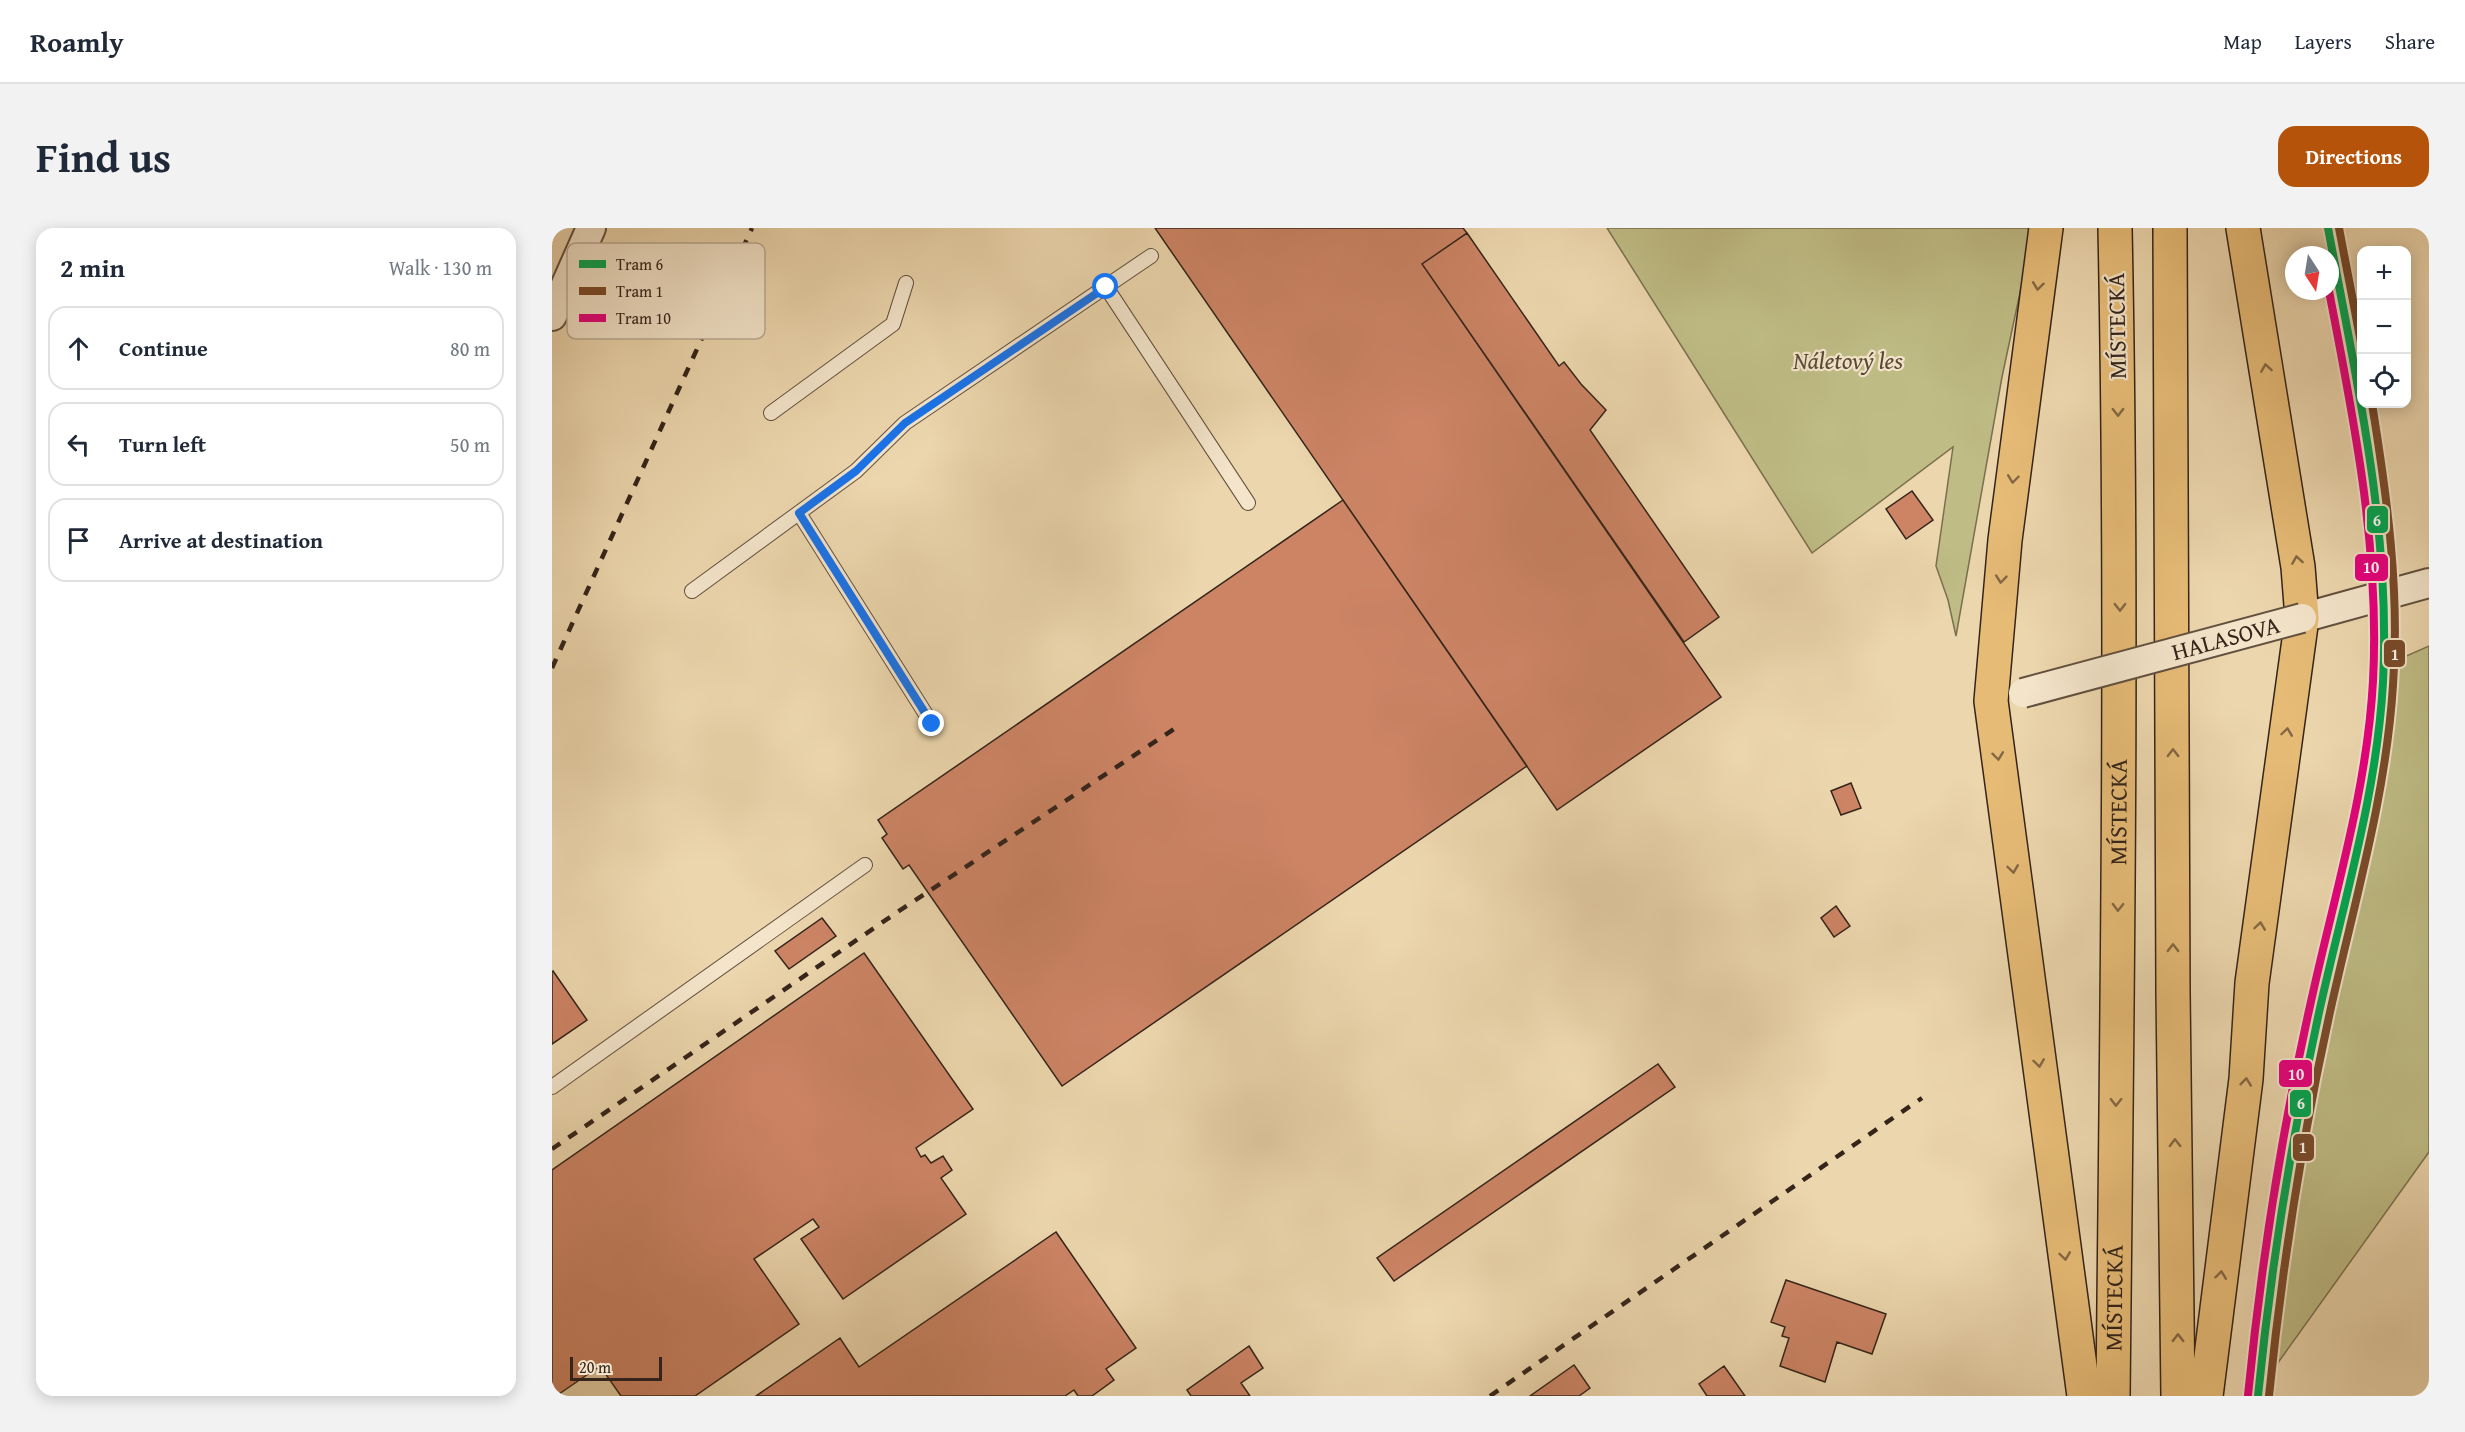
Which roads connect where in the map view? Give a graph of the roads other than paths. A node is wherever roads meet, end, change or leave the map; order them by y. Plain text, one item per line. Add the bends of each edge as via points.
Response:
1 (591, 228) edge
2 (2046, 228) edge
3 (2115, 228) edge
4 (2170, 228) edge
5 (2243, 228) edge
6 (584, 243) edge
7 (1151, 256) dead end
8 (567, 282) edge
9 (906, 283) dead end
10 (1106, 287) junction
11 (552, 316) edge
12 (771, 413) dead end
13 (1248, 503) dead end
14 (799, 513) junction
15 (2429, 583) edge
16 (692, 591) dead end
17 (2302, 618) junction
18 (2023, 693) dead end
19 (932, 724) dead end
20 (866, 864) dead end
21 (552, 1087) edge
22 (2084, 1396) edge
23 (2113, 1396) edge
24 (2178, 1396) edge
25 (2206, 1396) edge

1 - 6 street
2 -> 22 highway via 2008,521 1991,701
3 -> 23 highway, MÍSTECKÁ via 2120,793
24 -> 4 highway
17 -> 5 highway via 2298,567
7 - 10 lane
8 - 11 street
9 - 12 lane via 893,324
10 - 13 lane
10 - 14 lane via 905,423 856,471
14 - 16 lane
14 - 19 lane
15 - 17 street, HALASOVA
17 - 18 street, HALASOVA, bridge
25 -> 17 highway via 2246,1078 2252,983
20 - 21 lane

